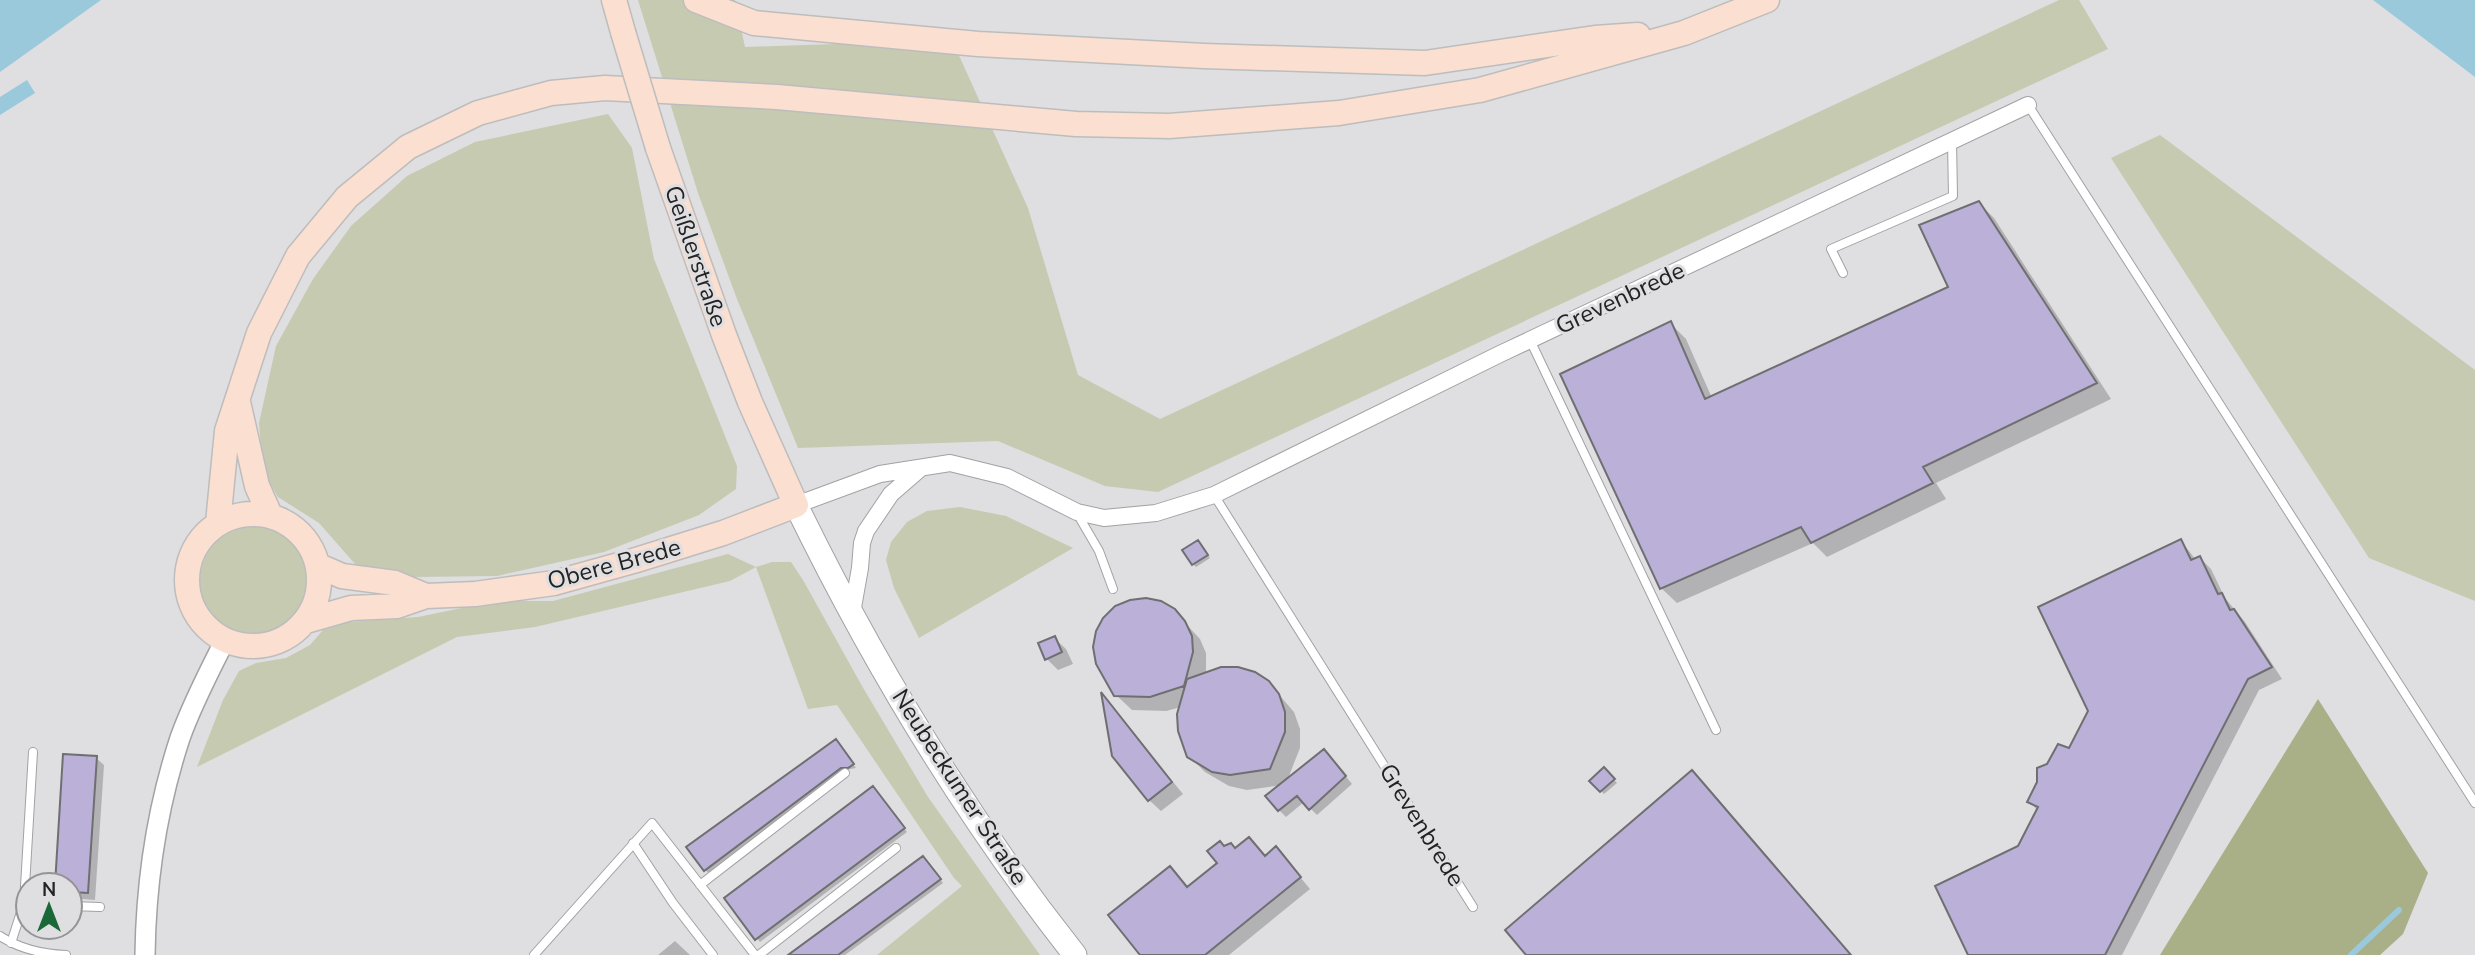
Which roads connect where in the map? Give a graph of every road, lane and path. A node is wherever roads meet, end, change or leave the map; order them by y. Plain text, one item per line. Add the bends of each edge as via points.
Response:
1 (614, 0) edge
2 (696, 0) edge
3 (1767, 0) edge
4 (1684, 33) junction
5 (2028, 105) joint
6 (1952, 141) junction
7 (1843, 273) dead end
8 (1530, 340) junction
9 (238, 402) junction
10 (921, 468) junction
11 (1214, 495) junction
12 (796, 505) junction
13 (1077, 512) junction
14 (270, 515) junction
15 (218, 523) junction
16 (319, 566) junction
17 (1113, 589) dead end
18 (426, 596) junction
19 (852, 613) junction
20 (306, 621) junction
21 (225, 640) junction
22 (1716, 730) dead end
23 (33, 752) dead end
24 (845, 773) dead end
25 (2475, 803) edge
26 (633, 843) junction
27 (896, 848) dead end
28 (27, 871) edge
29 (700, 885) junction
30 (84, 906) edge
31 (100, 907) dead end
32 (1473, 907) dead end
33 (14, 935) edge
34 (0, 936) edge
35 (11, 943) junction
36 (66, 955) edge
37 (143, 955) edge
38 (534, 955) edge
39 (713, 955) edge
40 (757, 955) edge
41 (1075, 955) edge

1 - 12 main road, Geißlerstraße, bridge via 658,148 724,335
2 - 4 main road via 754,23 978,44 1204,56 1426,63 1595,38
3 - 4 main road
4 - 9 main road via 1480,90 1339,113 1169,126 1076,124 632,89 551,93 478,113 408,147 347,197 298,256 259,333
5 - 6 street, Grevenbrede
5 - 25 lane
6 - 7 lane via 1953,196 1831,249
6 - 8 street, Grevenbrede
8 - 11 street, Grevenbrede
8 - 22 lane
9 - 14 main road via 257,486
9 - 15 main road via 227,431
10 - 12 street, Grevenbrede via 880,474
10 - 13 street, Grevenbrede via 950,463 1007,477
10 - 19 street via 891,494 866,531
11 - 13 street, Grevenbrede via 1156,513 1104,518
11 - 32 lane, Grevenbrede
12 - 18 main road, Obere Brede via 723,533 554,583
12 - 19 main road, Neubeckumer Straße
13 - 17 lane
14 - 15 main road via 252,513
14 - 16 main road via 303,534
15 - 21 main road via 194,549 187,584 198,617
16 - 18 main road, Obere Brede via 342,576 395,583
16 - 20 main road via 315,606
18 - 20 main road, Obere Brede via 397,607 351,608
19 - 41 main road, Neubeckumer Straße via 954,785
20 - 21 main road via 278,642 242,646
21 - 37 street via 180,738 159,816 145,900
23 - 28 lane
24 - 29 lane
26 - 29 lane via 652,823
26 - 38 lane
26 - 39 lane
27 - 40 lane
29 - 40 lane
30 - 31 lane
33 - 35 lane
34 - 35 lane
35 - 36 lane via 42,954

